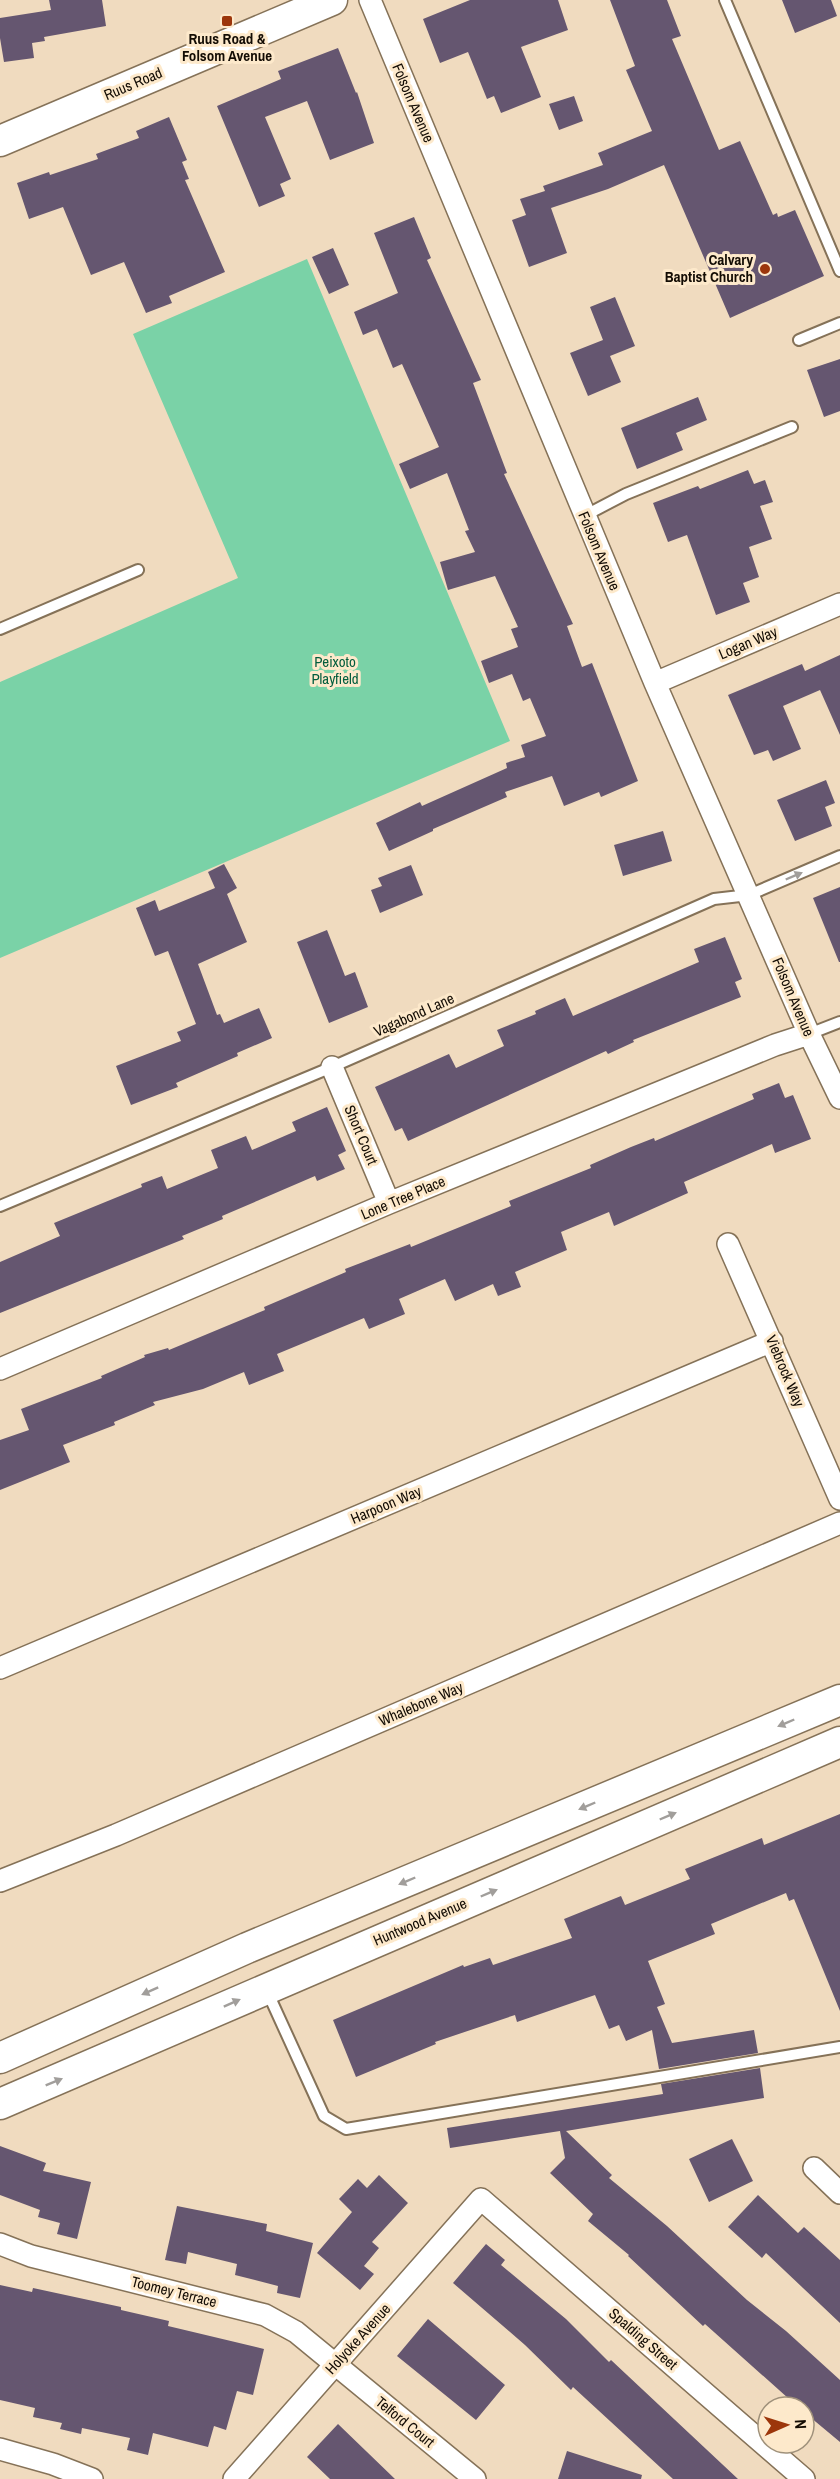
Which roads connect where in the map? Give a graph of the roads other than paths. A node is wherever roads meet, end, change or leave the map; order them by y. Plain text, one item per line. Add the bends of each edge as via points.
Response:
1 (332, 0) edge
2 (370, 0) edge
3 (725, 0) edge
4 (0, 141) edge
5 (840, 271) edge
6 (840, 323) edge
7 (799, 340) dead end
8 (792, 427) dead end
9 (584, 516) junction
10 (138, 570) dead end
11 (840, 604) edge
12 (0, 629) edge
13 (655, 683) junction
14 (840, 856) edge
15 (749, 895) junction
16 (840, 1022) edge
17 (809, 1034) junction
18 (332, 1067) junction
19 (840, 1098) edge
20 (389, 1203) junction
21 (0, 1206) edge
22 (728, 1244) dead end
23 (772, 1341) junction
24 (0, 1369) edge
25 (840, 1499) edge
26 (840, 1523) edge
27 (0, 1668) edge
28 (840, 1700) edge
29 (840, 1742) edge
30 (0, 1881) edge
31 (266, 1988) junction
32 (840, 2047) edge
33 (0, 2058) edge
34 (0, 2104) edge
35 (814, 2168) dead end
36 (840, 2193) edge
37 (481, 2199) joint
38 (0, 2244) edge
39 (335, 2366) junction
40 (0, 2449) edge
41 (92, 2479) edge
42 (234, 2479) edge
43 (475, 2479) edge
44 (804, 2479) edge

1 - 4 street, Ruus Road
2 - 9 street, Folsom Avenue
3 - 5 lane
6 - 7 lane
8 - 9 lane via 626,494
9 - 13 street, Folsom Avenue
10 - 12 lane
11 - 13 street, Logan Way
13 - 15 street, Folsom Avenue
15 -> 14 lane, Vagabond Lane
15 - 17 street, Folsom Avenue
15 - 18 lane, Vagabond Lane via 714,899
16 - 17 lane
17 - 19 street, Folsom Avenue
17 - 20 street, Lone Tree Place
18 - 20 street, Short Court
18 - 21 lane, Vagabond Lane
20 - 24 street, Lone Tree Place
22 - 23 street, Viebrock Way
23 - 25 street, Viebrock Way
23 - 27 street, Harpoon Way
26 - 30 street, Whalebone Way
28 -> 33 street via 247,1948
31 -> 29 street, Huntwood Avenue
31 - 32 lane via 324,2116 346,2129
34 -> 31 street, Huntwood Avenue
35 - 36 street
37 - 39 street, Holyoke Avenue
37 - 44 street, Spalding Street
38 - 39 street, Toomey Terrace via 31,2256 265,2314 296,2332
39 - 42 street, Holyoke Avenue
39 - 43 street, Telford Court
40 - 41 street

